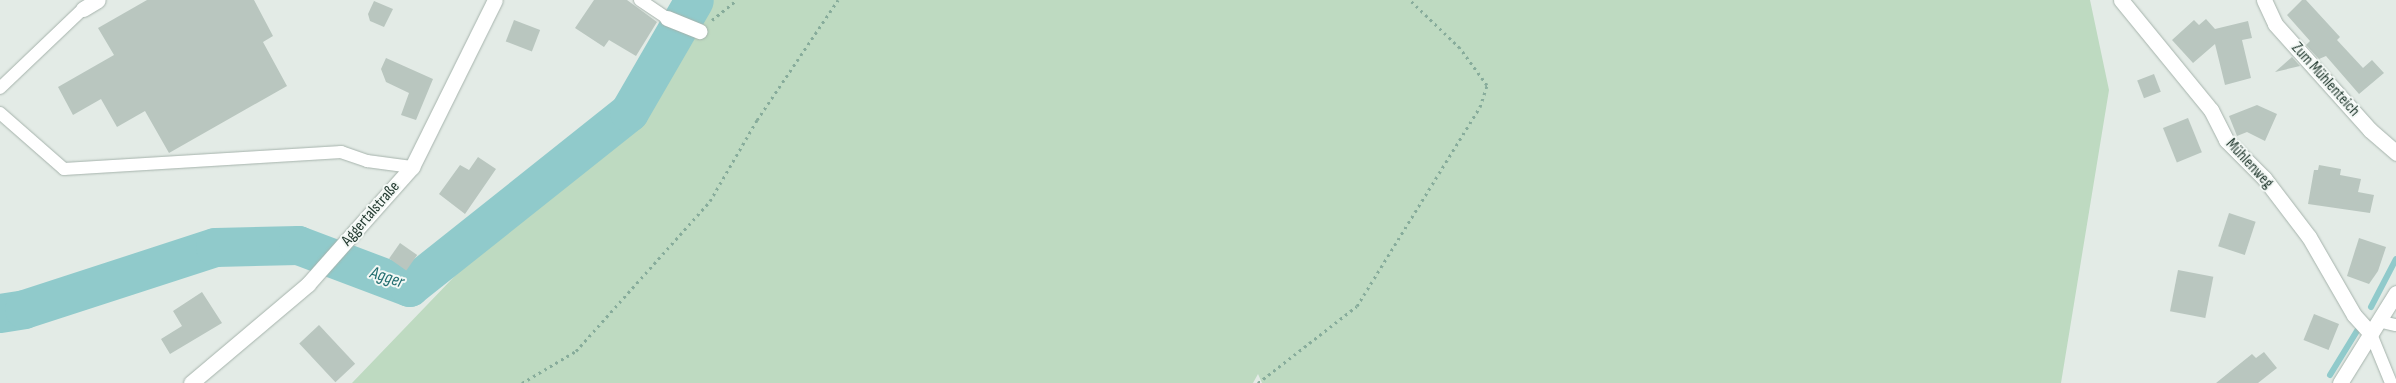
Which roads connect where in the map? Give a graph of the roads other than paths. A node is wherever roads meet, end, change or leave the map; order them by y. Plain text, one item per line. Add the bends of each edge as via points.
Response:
1 (98, 0) edge
2 (495, 0) edge
3 (640, 0) edge
4 (2121, 0) edge
5 (2264, 0) edge
6 (83, 9) joint
7 (667, 18) joint
8 (699, 31) road end
9 (0, 88) edge
10 (0, 113) edge
11 (2396, 153) edge
12 (412, 167) junction
13 (2396, 293) edge
14 (2396, 325) edge
15 (2375, 328) junction
16 (2344, 380) edge
17 (191, 383) edge
18 (2391, 383) edge

1 - 6 street
2 - 12 street, Aggertalstraße
3 - 7 lane
4 - 15 street, Mühlenweg via 2211,110 2226,140 2264,178 2309,237 2354,315
5 - 11 street, Zum Mühlenteich via 2275,24 2370,130
6 - 9 lane
7 - 8 street
10 - 12 lane via 64,170 341,152 367,162
12 - 17 street, Aggertalstraße via 308,284
13 - 15 street
14 - 15 lane
15 - 16 street
15 - 18 lane

